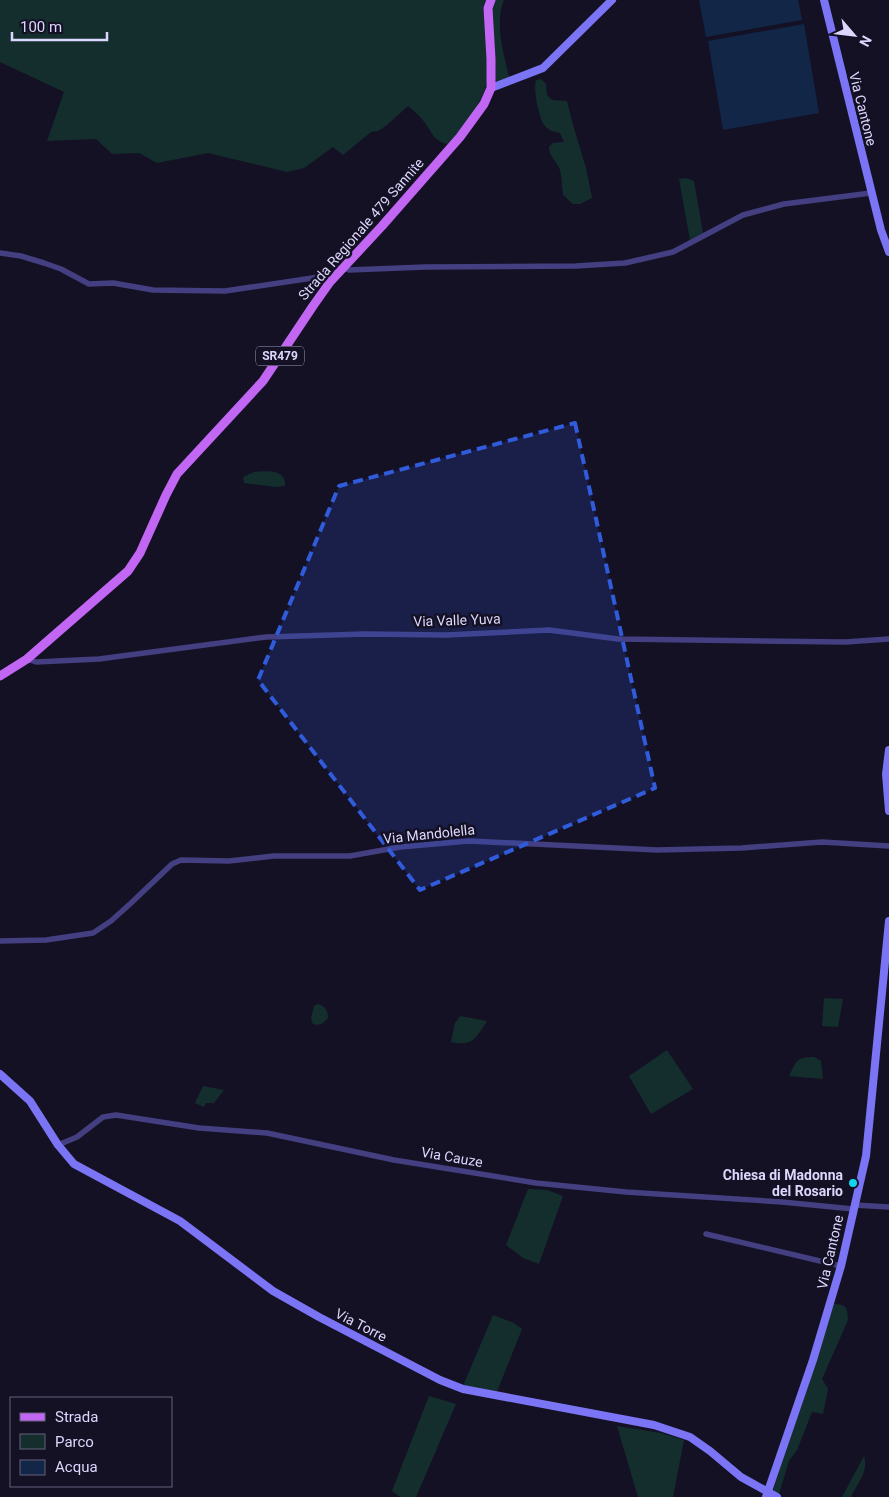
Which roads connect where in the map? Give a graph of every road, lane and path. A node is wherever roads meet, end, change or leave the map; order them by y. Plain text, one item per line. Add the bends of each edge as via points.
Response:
1 (491, 0) edge
2 (612, 0) edge
3 (824, 0) edge
4 (491, 88) junction
5 (871, 193) junction
6 (889, 252) edge
7 (0, 253) edge
8 (344, 268) junction
9 (330, 282) junction
10 (889, 639) edge
11 (27, 659) junction
12 (0, 676) edge
13 (889, 750) edge
14 (889, 812) edge
15 (889, 846) edge
16 (889, 921) edge
17 (0, 941) edge
18 (0, 1074) edge
19 (58, 1145) junction
20 (853, 1207) junction
21 (889, 1207) edge
22 (706, 1234) dead end
23 (841, 1266) junction
24 (767, 1495) edge
25 (777, 1497) edge

1 - 4 main road, Strada Regionale 479 Sannite / SR479 via 488,8
2 - 4 main road via 543,68
3 - 5 main road, Via Cantone
4 - 8 main road, Strada Regionale 479 Sannite / SR479 via 484,104 460,137
5 - 6 main road, Via Cantone
5 - 8 street via 760,210 743,215 673,252 625,263
7 - 9 street via 44,263 89,284 113,283 153,290 226,291 320,277
8 - 9 main road, Strada Regionale 479 Sannite / SR479
9 - 11 main road, Strada Regionale 479 Sannite / SR479 via 263,381 177,474 140,553 128,571
10 - 11 street, Via Valle Yuva via 845,642 627,639 549,630 446,635 365,634 266,637 99,659 36,662
11 - 12 main road, Strada Regionale 479 Sannite / SR479
13 - 14 main road via 886,774
15 - 17 street, Via Mandolella via 822,842 656,850 470,841 408,846 350,856 181,860 172,864 100,930 46,940
16 - 20 main road, Via Cantone via 866,1156
18 - 19 main road, Via Torre via 30,1101
19 - 20 street, Via Cauze via 77,1137 103,1117 116,1115 199,1128 267,1133 394,1160 536,1184
19 - 24 main road, Via Torre via 74,1164 180,1221 273,1291 440,1380 463,1389 654,1425 690,1437
20 - 21 street, Via Cauze
20 - 23 main road, Via Cantone
22 - 23 street
23 - 24 main road, Via Cantone
24 - 25 main road, Via Torre

